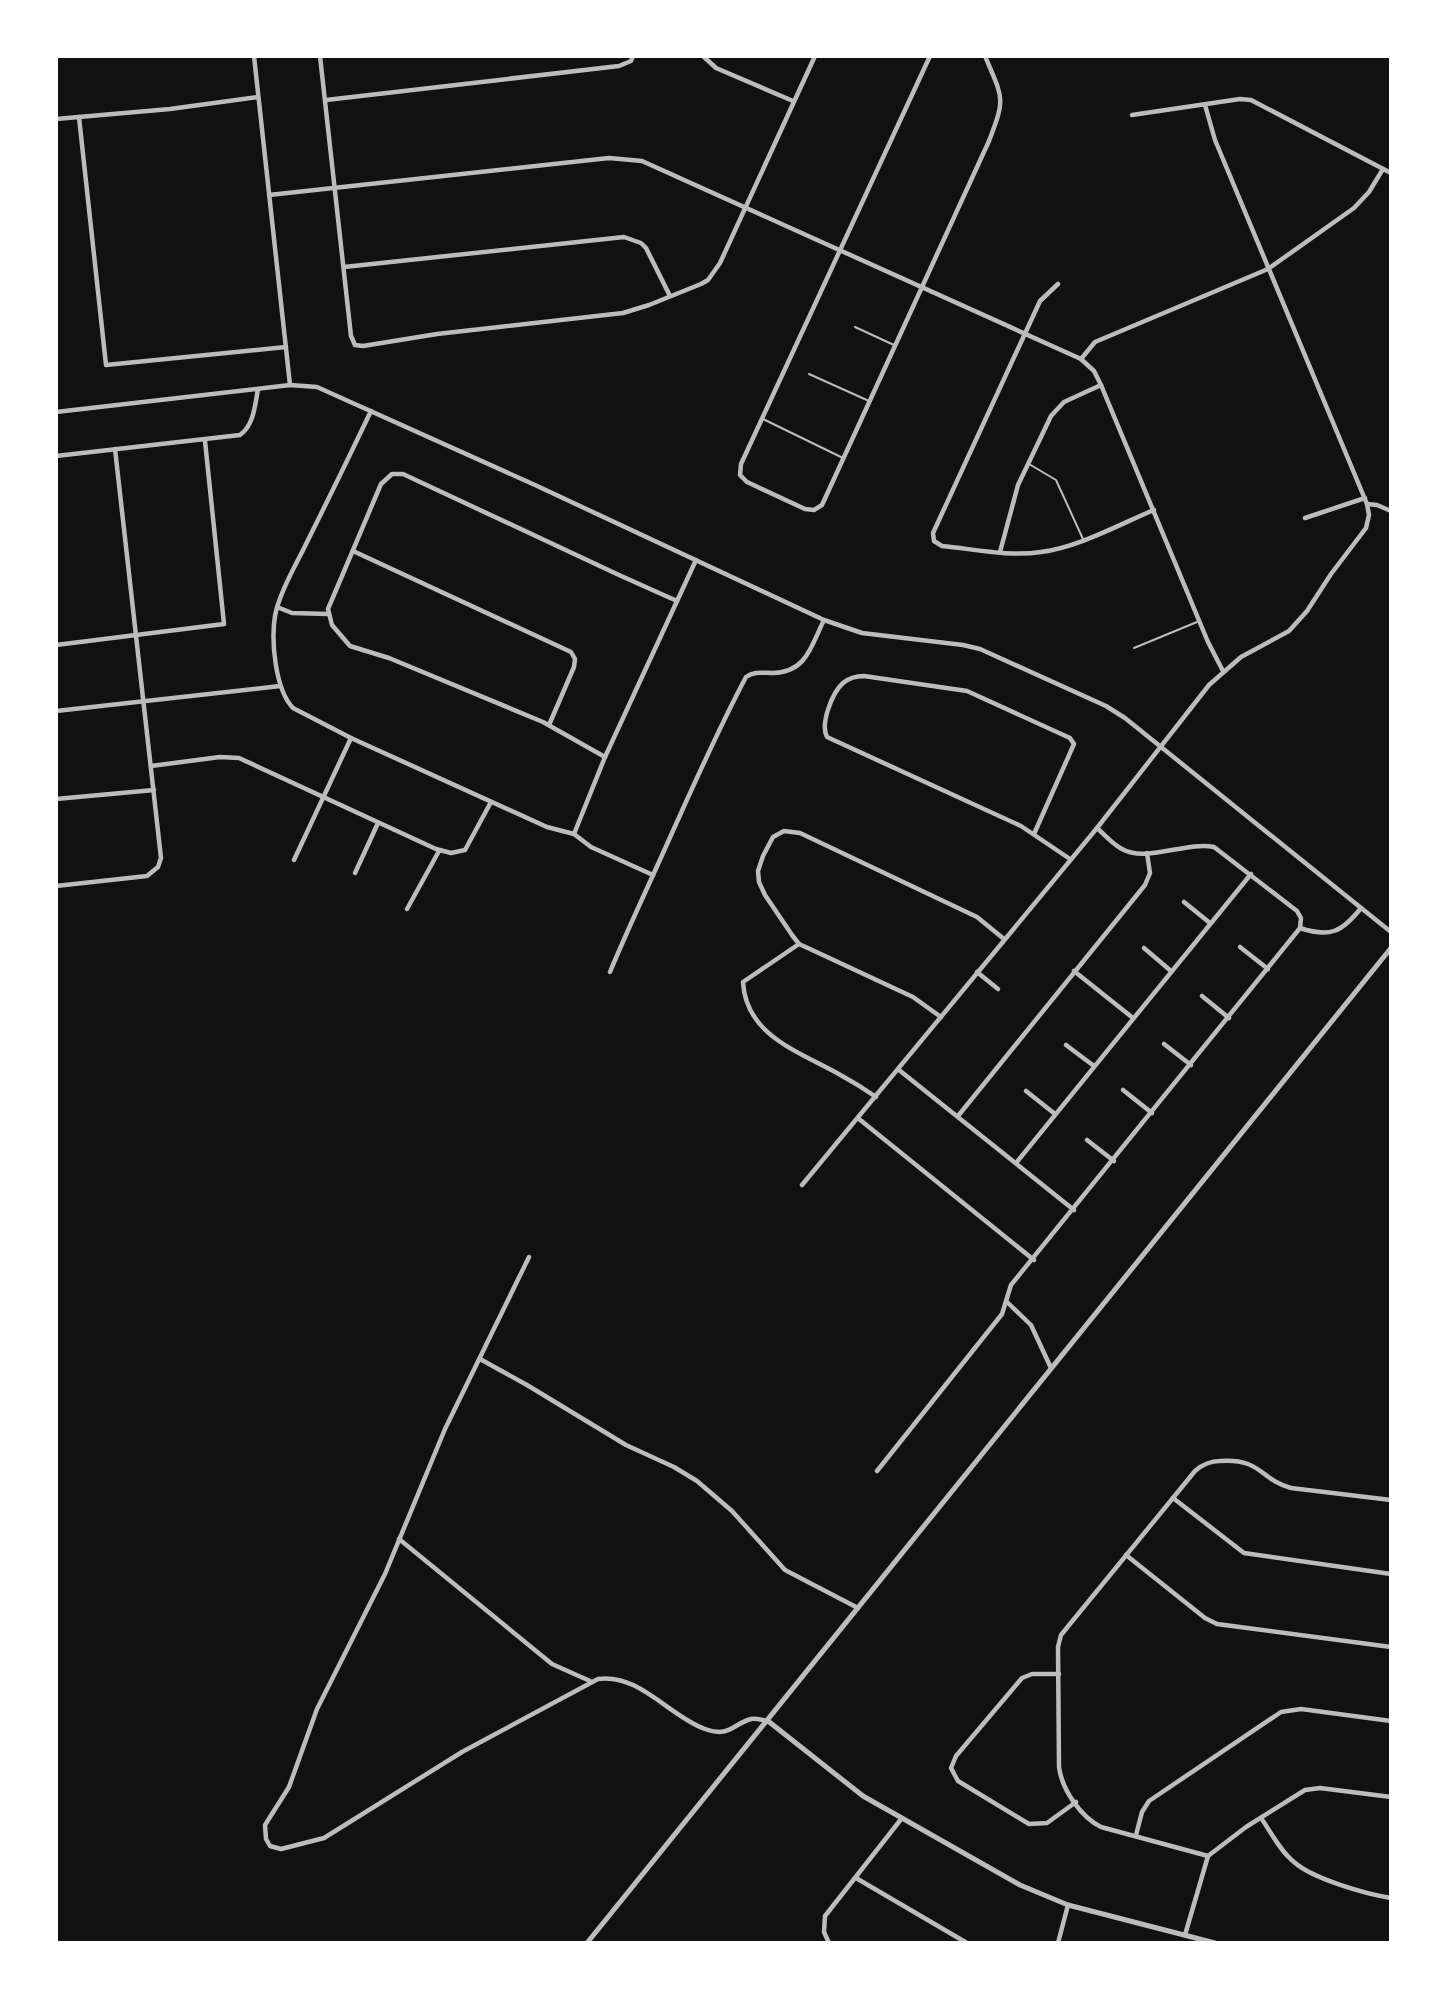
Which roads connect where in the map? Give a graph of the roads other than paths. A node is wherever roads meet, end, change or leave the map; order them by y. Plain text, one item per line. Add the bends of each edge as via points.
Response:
1 (254, 56) edge
2 (320, 56) edge
3 (633, 56) edge
4 (703, 56) edge
5 (815, 56) edge
6 (930, 56) edge
7 (985, 56) edge
8 (258, 97) junction
9 (326, 100) junction
10 (793, 101) junction
11 (1205, 105) junction
12 (1132, 115) dead end
13 (79, 117) junction
14 (56, 120) edge
15 (1383, 169) junction
16 (1391, 173) edge
17 (335, 187) junction
18 (269, 195) junction
19 (744, 206) junction
20 (840, 249) junction
21 (344, 267) junction
22 (1268, 269) junction
23 (1058, 284) dead end
24 (922, 286) junction
25 (670, 296) junction
26 (855, 327) dead end
27 (1024, 334) junction
28 (895, 345) junction
29 (286, 347) junction
30 (1081, 359) junction
31 (809, 374) dead end
32 (290, 385) junction
33 (1101, 385) junction
34 (258, 389) junction
35 (870, 401) junction
36 (371, 411) junction
37 (56, 412) edge
38 (762, 418) junction
39 (205, 440) junction
40 (116, 449) junction
41 (56, 456) edge
42 (844, 458) junction
43 (1028, 464) junction
44 (1365, 498) junction
45 (1367, 504) junction
46 (1154, 510) junction
47 (1391, 511) edge
48 (1305, 517) dead end
49 (1083, 540) junction
50 (353, 551) junction
51 (1000, 552) junction
52 (695, 560) junction
53 (677, 601) junction
54 (277, 607) junction
55 (328, 614) junction
56 (824, 620) junction
57 (1200, 621) junction
58 (135, 634) junction
59 (56, 645) edge
60 (1134, 648) dead end
61 (1223, 671) junction
62 (279, 686) junction
63 (143, 700) junction
64 (56, 711) edge
65 (549, 725) junction
66 (351, 738) junction
67 (1160, 746) junction
68 (605, 757) junction
69 (151, 766) junction
70 (154, 790) junction
71 (324, 798) junction
72 (56, 799) edge
73 (491, 803) junction
74 (378, 822) junction
75 (1097, 828) junction
76 (573, 834) junction
77 (1034, 834) junction
78 (439, 850) junction
79 (1147, 853) junction
80 (1070, 859) junction
81 (294, 860) dead end
82 (355, 873) dead end
83 (1251, 874) junction
84 (653, 875) junction
85 (56, 886) edge
86 (1184, 902) dead end
87 (1361, 908) junction
88 (407, 909) dead end
89 (1210, 923) junction
90 (1300, 928) junction
91 (1391, 932) edge
92 (1004, 939) junction
93 (799, 944) junction
94 (1240, 947) dead end
95 (1144, 948) dead end
96 (1391, 948) edge
97 (1268, 969) junction
98 (1074, 971) junction
99 (1171, 971) junction
100 (610, 972) dead end
101 (977, 972) junction
102 (998, 989) dead end
103 (1202, 996) dead end
104 (941, 1017) junction
105 (1133, 1017) junction
106 (1229, 1018) junction
107 (1164, 1044) dead end
108 (1066, 1045) dead end
109 (1191, 1065) junction
110 (1094, 1066) junction
111 (900, 1070) junction
112 (1123, 1090) dead end
113 (1027, 1091) dead end
114 (876, 1097) junction
115 (1152, 1113) junction
116 (1055, 1114) junction
117 (958, 1116) junction
118 (859, 1119) junction
119 (1087, 1140) dead end
120 (1114, 1161) junction
121 (1016, 1163) junction
122 (802, 1185) dead end
123 (1074, 1210) junction
124 (529, 1257) dead end
125 (1034, 1260) junction
126 (1007, 1301) junction
127 (480, 1359) junction
128 (1051, 1368) junction
129 (877, 1471) dead end
130 (1173, 1498) junction
131 (1391, 1500) edge
132 (399, 1539) junction
133 (1126, 1555) junction
134 (1391, 1574) edge
135 (858, 1608) junction
136 (1391, 1647) edge
137 (1059, 1674) junction
138 (591, 1682) junction
139 (768, 1721) junction
140 (1391, 1721) edge
141 (1391, 1797) edge
142 (1076, 1802) junction
143 (902, 1817) junction
144 (1261, 1818) junction
145 (1136, 1835) junction
146 (1208, 1856) junction
147 (856, 1878) junction
148 (1391, 1898) edge
149 (1068, 1905) junction
150 (1185, 1935) junction
151 (587, 1943) edge
152 (829, 1943) edge
153 (967, 1943) edge
154 (1058, 1943) edge
155 (1215, 1943) edge

1 - 8 street
2 - 9 street
3 - 9 street via 619,66
4 - 10 street via 716,68
5 - 10 street
6 - 20 street
7 - 24 street via 1000,93 1001,110
8 - 13 street
8 - 18 street
9 - 17 street
10 - 19 street
11 - 12 street
11 - 15 street via 1251,100
11 - 22 street via 1214,140
13 - 14 street
13 - 29 street via 106,365
15 - 16 street
15 - 22 street via 1354,208
17 - 18 street
17 - 19 street via 628,158
17 - 21 street
18 - 29 street
19 - 20 street
19 - 25 street via 715,272 701,284
20 - 24 street
20 - 38 street
21 - 25 street via 624,237 646,248
21 - 25 street via 351,336 355,345 363,346 623,313
22 - 30 street via 1095,342
22 - 44 street
23 - 27 street via 1042,297
24 - 27 street
24 - 28 street
26 - 28 lane
27 - 30 street
27 - 51 street via 933,537 942,546
28 - 35 street
29 - 32 street
30 - 33 street
31 - 35 lane
32 - 34 street
32 - 36 street via 317,387
33 - 43 street via 1056,409
33 - 46 street
34 - 37 street
34 - 39 street via 244,433
35 - 42 street
36 - 52 street
36 - 54 street
38 - 42 lane
38 - 42 street via 740,470 747,482 814,510 822,505
39 - 40 street
39 - 58 street via 224,624
40 - 41 street
40 - 58 street
43 - 49 lane via 1060,485
43 - 51 street
44 - 45 street
44 - 48 street
45 - 47 street
45 - 61 street via 1366,528 1307,611 1289,631
46 - 49 street
46 - 57 street
49 - 51 street via 1040,552
50 - 53 street via 383,480 403,474
50 - 55 street
50 - 65 street via 571,652 574,667
52 - 53 street
52 - 56 street
53 - 68 street
54 - 55 street via 292,613
54 - 62 street
55 - 65 street via 350,646
56 - 67 street via 862,633 980,649 1106,706
56 - 84 street via 804,663 784,672 746,677
57 - 60 lane
57 - 61 street
58 - 59 street
58 - 63 street
61 - 67 street
62 - 63 street
62 - 66 street via 293,708
63 - 64 street
63 - 69 street
65 - 68 street
66 - 71 street
66 - 73 street
67 - 75 street
67 - 87 street
68 - 76 street
69 - 70 street
69 - 71 street via 233,757
70 - 72 street
70 - 85 street via 161,851 154,872
71 - 74 street
71 - 81 street
73 - 76 street
73 - 78 street via 465,850
74 - 78 street
74 - 82 street
75 - 79 street via 1121,849
75 - 80 street
76 - 84 street
77 - 77 street via 827,737 827,716 842,684 864,676 967,691 1070,738 1074,744
77 - 80 street
78 - 88 street
79 - 83 street via 1214,846
79 - 98 street via 1150,873 1145,885
80 - 92 street
83 - 89 street
83 - 90 street via 1297,911
84 - 100 street
86 - 89 street
87 - 90 street via 1335,932
87 - 91 street
89 - 99 street
90 - 97 street
92 - 93 street via 978,917 946,901 800,833 784,831 770,841 759,876 765,895
92 - 101 street
93 - 104 street via 906,993
93 - 114 street via 743,982 749,1007 771,1037
94 - 97 street
95 - 99 street
96 - 128 street
97 - 106 street
98 - 105 street
98 - 117 street
99 - 105 street
101 - 102 street
101 - 104 street
103 - 106 street
104 - 111 street
105 - 110 street
106 - 109 street
107 - 109 street
108 - 110 street
109 - 115 street
110 - 116 street
111 - 114 street
111 - 117 street
112 - 115 street
113 - 116 street
114 - 118 street
115 - 120 street
116 - 121 street
117 - 121 street
118 - 122 street
118 - 125 street
119 - 120 street
120 - 123 street
121 - 123 street
123 - 125 street
124 - 127 street
125 - 126 street via 1012,1285
126 - 128 street via 1031,1325
126 - 129 street via 1002,1314
127 - 132 street via 439,1441
127 - 135 street via 697,1481 732,1511 785,1570
128 - 135 street
130 - 131 street via 1208,1462 1246,1462 1291,1488
130 - 133 street
130 - 134 street via 1244,1553
132 - 138 street via 552,1664
132 - 138 street via 317,1709 289,1787 265,1825 270,1846 292,1848 324,1838 462,1752
133 - 136 street via 1217,1624
133 - 137 street via 1061,1635
135 - 139 street
137 - 142 street via 1060,1774
137 - 142 street via 1022,1678 956,1756 951,1768 958,1782 1033,1825 1047,1823
138 - 139 street via 614,1679 640,1688 712,1731 734,1729 752,1719
139 - 143 street via 845,1783
139 - 151 street
140 - 145 street via 1301,1709 1282,1712 1149,1801
141 - 144 street via 1312,1788
142 - 145 street via 1097,1825
143 - 147 street
143 - 149 street via 1020,1885
144 - 146 street
144 - 148 street via 1299,1866 1368,1894
145 - 146 street
146 - 150 street
147 - 152 street via 825,1916
147 - 153 street
149 - 150 street
149 - 154 street
150 - 155 street

